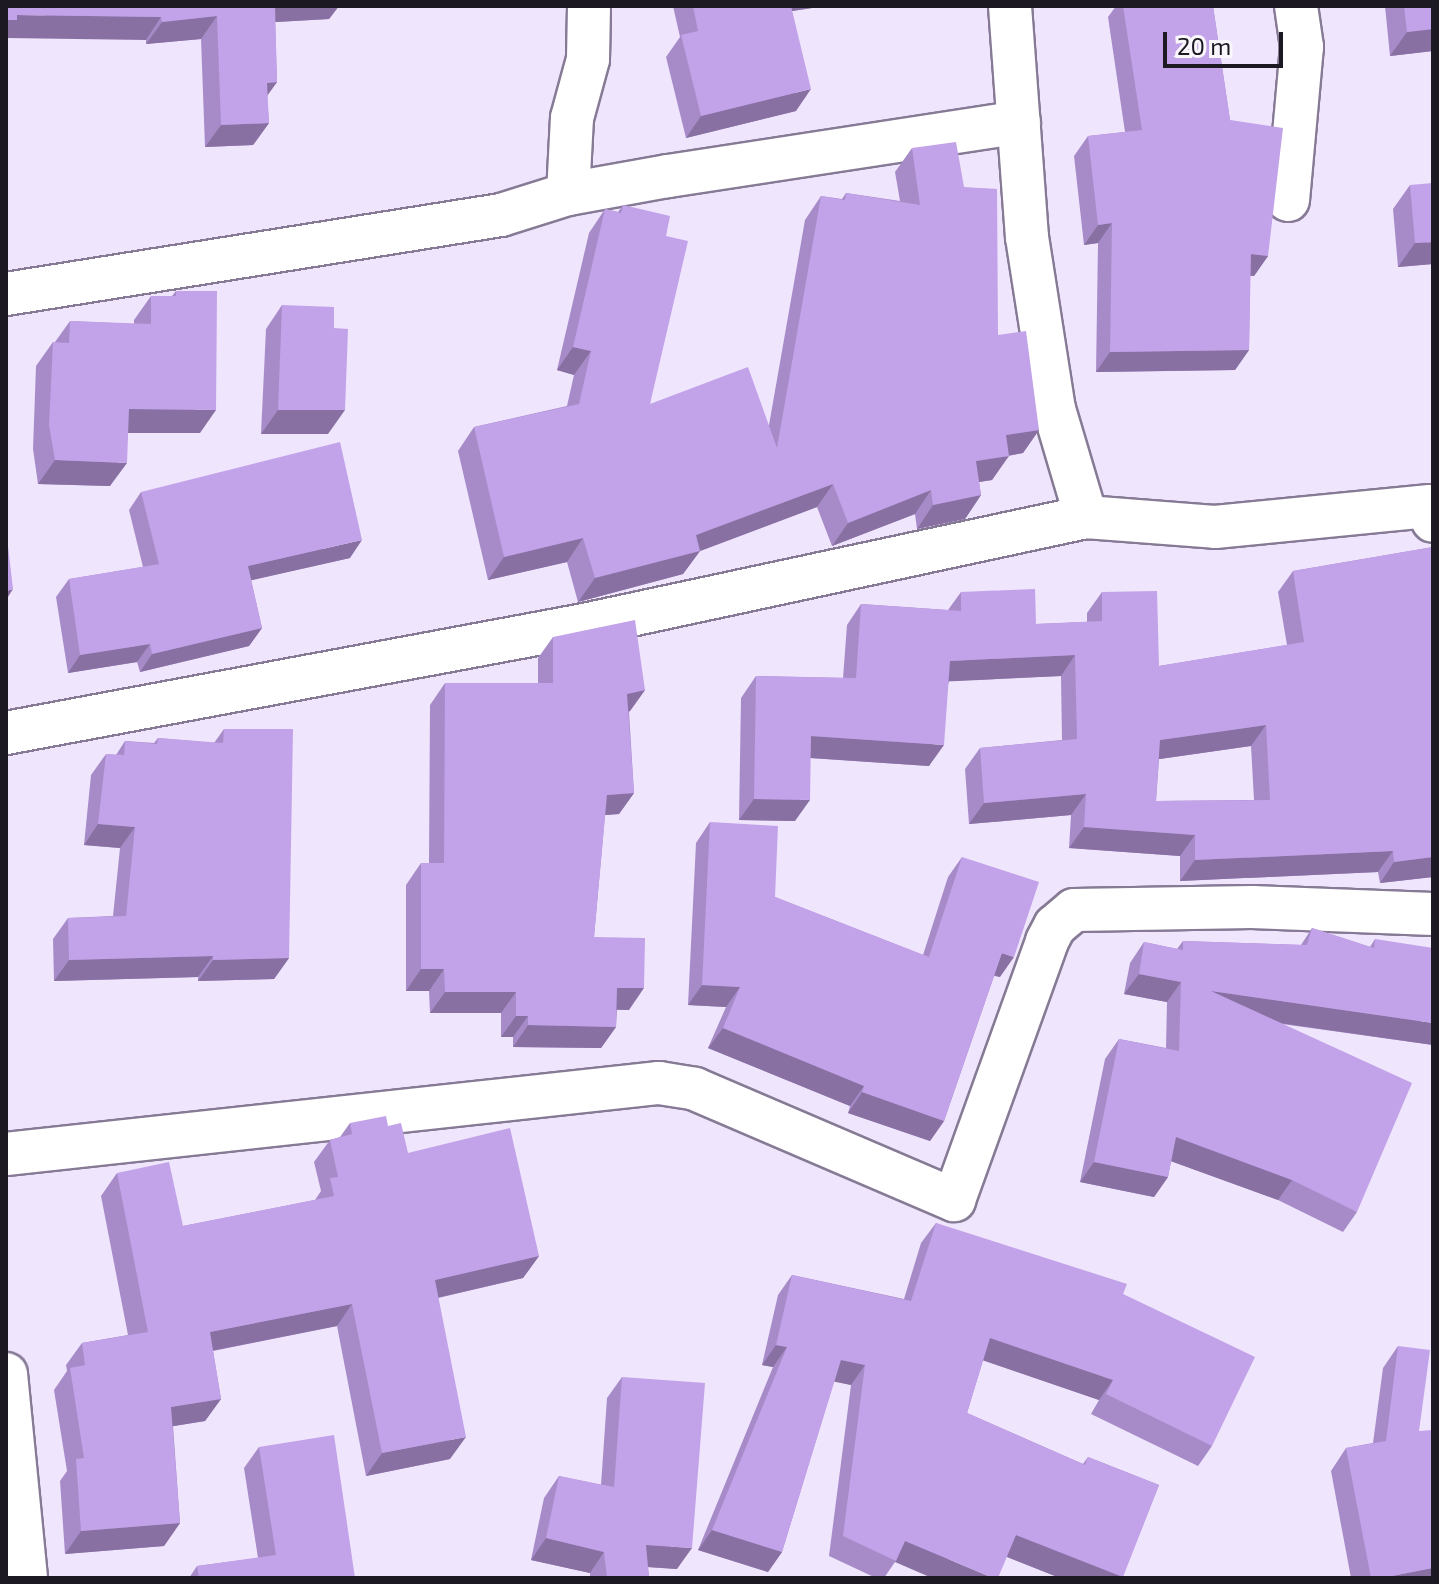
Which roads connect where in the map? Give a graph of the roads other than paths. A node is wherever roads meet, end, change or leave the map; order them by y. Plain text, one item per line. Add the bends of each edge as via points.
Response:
1 (589, 6) edge
2 (1010, 6) edge
3 (1296, 6) edge
4 (1019, 122) junction
5 (568, 194) junction
6 (1288, 200) dead end
7 (6, 294) edge
8 (1432, 511) edge
9 (1086, 517) junction
10 (6, 733) edge
11 (1433, 914) edge
12 (6, 1154) edge
13 (6, 1374) edge
14 (26, 1578) edge

1 - 5 street via 588,59 570,130
2 - 4 street
3 - 6 street via 1302,47
4 - 5 street
4 - 9 street via 1027,237 1054,409
5 - 7 street via 501,215
8 - 9 street via 1215,527
9 - 10 street via 584,625
11 - 12 street via 1252,907 1074,910 1047,941 954,1200 695,1089 659,1083
13 - 14 street

